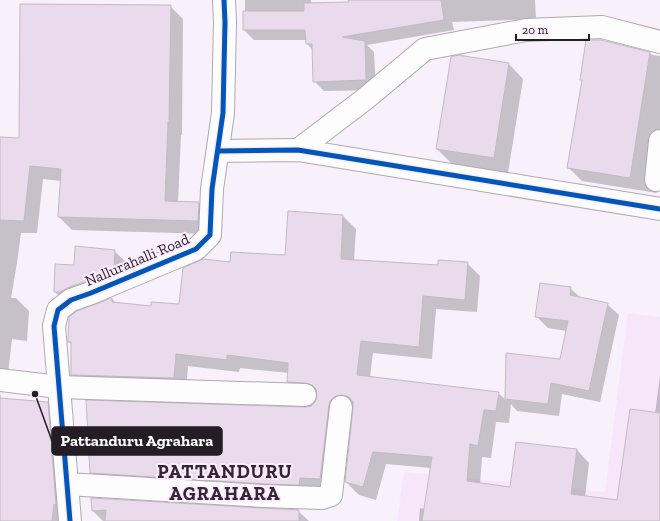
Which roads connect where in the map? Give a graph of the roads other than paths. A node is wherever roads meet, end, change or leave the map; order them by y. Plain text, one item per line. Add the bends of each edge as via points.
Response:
1 (229, 1) edge
2 (660, 42) edge
3 (660, 141) edge
4 (298, 150) junction
5 (218, 151) junction
6 (656, 180) dead end
7 (660, 209) edge
8 (0, 380) edge
9 (58, 387) junction
10 (305, 395) dead end
11 (341, 407) dead end
12 (67, 484) junction
13 (70, 521) edge

1 - 5 street, Nallurahalli Road via 225,22 223,113
2 - 4 street via 602,27 526,30 425,49
3 - 6 street
4 - 5 street
4 - 7 street
5 - 9 street, Nallurahalli Road via 212,189 210,235 196,249 71,300 58,310 54,326
8 - 9 street
9 - 10 street
9 - 12 street, Nallurahalli Road
11 - 12 street via 331,495 322,498
12 - 13 street, Nallurahalli Road

